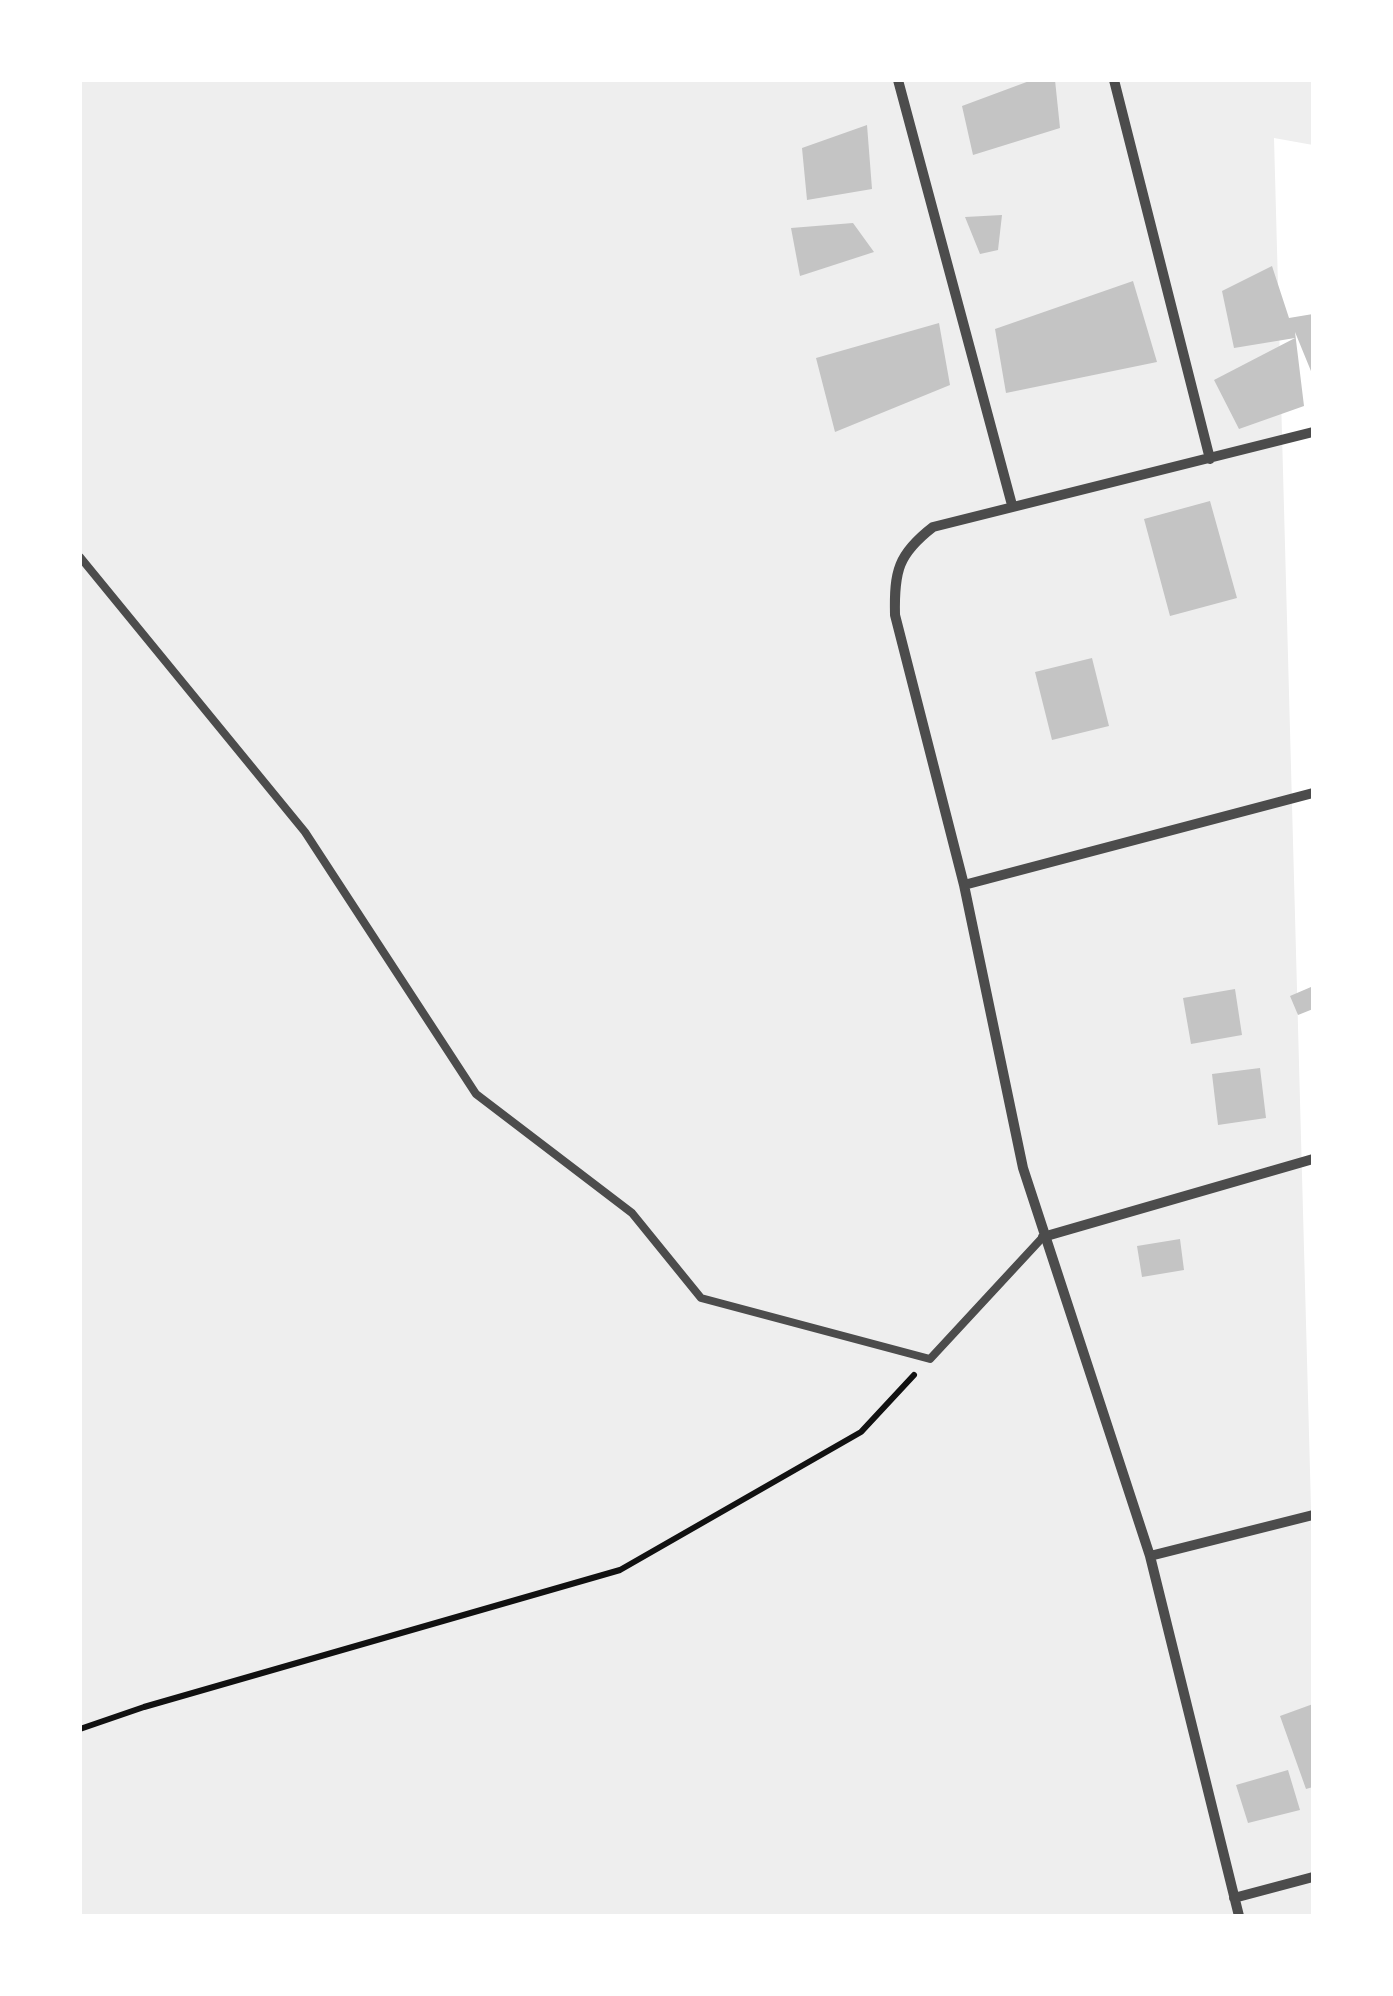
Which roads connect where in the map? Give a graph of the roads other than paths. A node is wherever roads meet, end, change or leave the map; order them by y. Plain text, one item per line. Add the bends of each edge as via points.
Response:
1 (898, 80) edge
2 (1114, 80) edge
3 (1313, 432) edge
4 (1210, 459) junction
5 (1012, 506) junction
6 (80, 557) edge
7 (1313, 793) edge
8 (964, 885) junction
9 (1313, 1159) edge
10 (1043, 1236) junction
11 (1313, 1516) edge
12 (1150, 1556) junction
13 (1313, 1876) edge
14 (1234, 1898) junction
15 (1239, 1916) edge

1 - 5 street
2 - 4 street
3 - 4 street
4 - 5 street
5 - 8 street via 933,527 913,542 894,584 895,614
6 - 10 lane via 305,832 476,1094 632,1214 700,1298 930,1359
7 - 8 street
8 - 10 street
9 - 10 street
10 - 12 street
11 - 12 street
12 - 14 street
13 - 14 street
14 - 15 street

